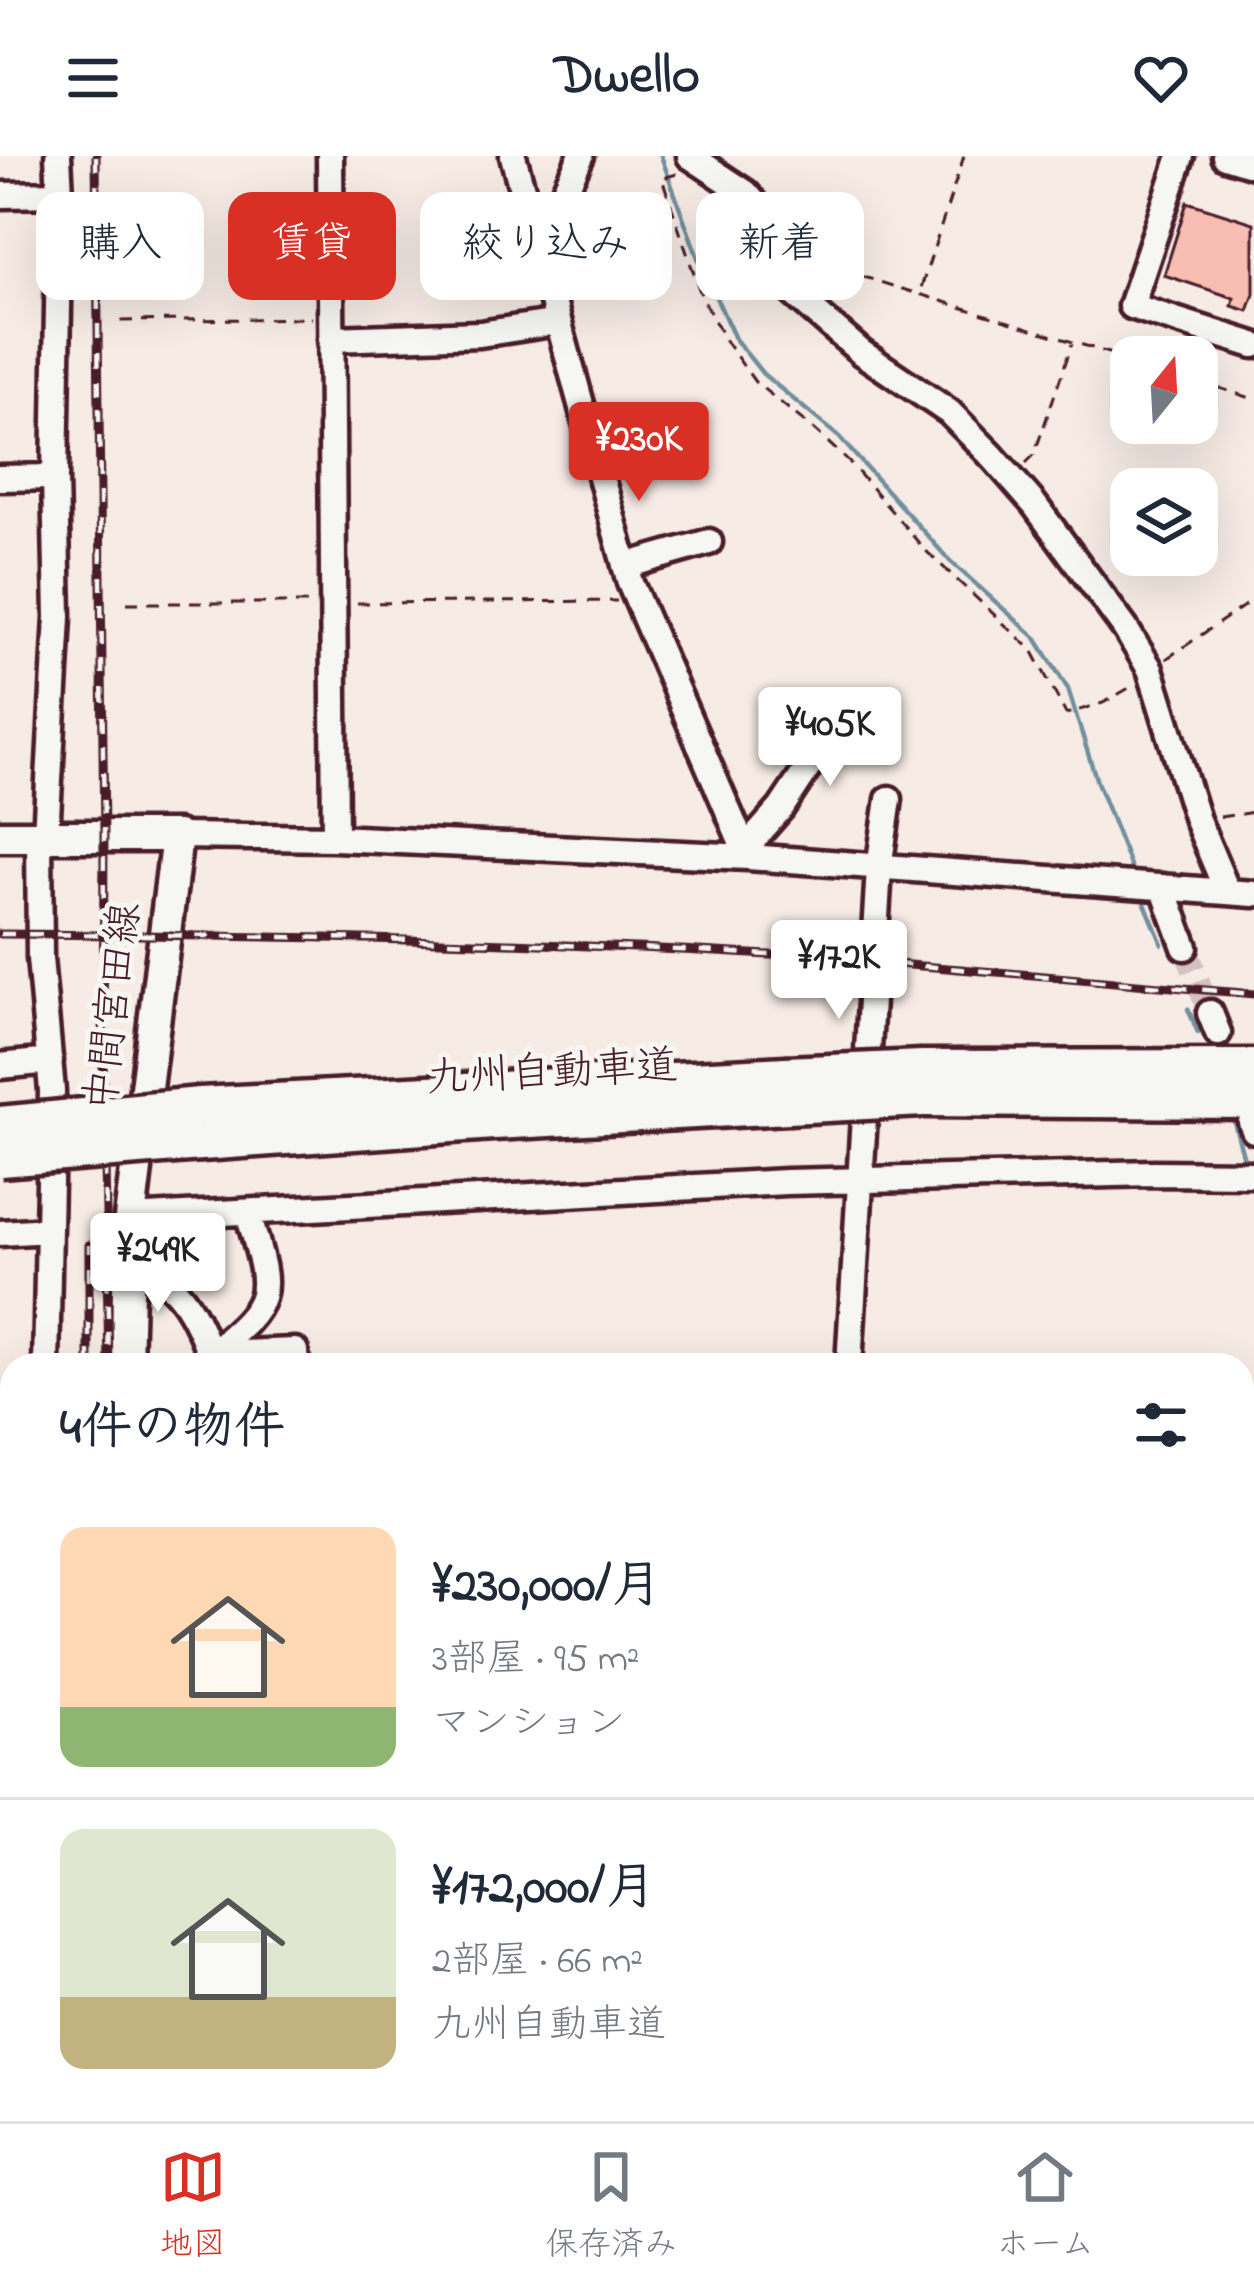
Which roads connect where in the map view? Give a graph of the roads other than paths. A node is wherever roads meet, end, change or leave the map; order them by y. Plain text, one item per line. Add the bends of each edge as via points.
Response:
1 (58, 156) edge
2 (329, 156) edge
3 (513, 156) edge
4 (580, 156) edge
5 (1181, 156) edge
6 (1225, 156) edge
7 (695, 160) edge
8 (1254, 165) edge
9 (60, 192) edge
10 (523, 192) edge
11 (563, 192) edge
12 (36, 194) edge
13 (0, 195) edge
14 (58, 300) edge
15 (552, 300) edge
16 (558, 322) junction
17 (331, 329) junction
18 (1252, 337) edge
19 (55, 477) junction
20 (0, 478) edge
21 (709, 542) dead end
22 (625, 566) junction
23 (780, 729) dead end
24 (889, 799) dead end
25 (0, 836) edge
26 (42, 836) junction
27 (177, 836) junction
28 (334, 838) junction
29 (746, 854) junction
30 (879, 868) junction
31 (1159, 887) junction
32 (1227, 891) junction
33 (1254, 894) edge
34 (1185, 947) tunnel mouth
35 (50, 1061) junction
36 (0, 1066) edge
37 (1254, 1068) edge
38 (922, 1084) junction
39 (0, 1114) edge
40 (1253, 1117) edge
41 (72, 1118) junction
42 (200, 1124) junction
43 (0, 1125) edge
44 (0, 1158) edge
45 (1245, 1174) edge
46 (859, 1180) junction
47 (248, 1213) junction
48 (130, 1218) junction
49 (50, 1229) junction
50 (0, 1233) edge
51 (127, 1251) junction
52 (46, 1353) edge
53 (126, 1353) edge
54 (209, 1353) edge
55 (219, 1353) edge
56 (850, 1353) edge

1 - 9 street
2 - 17 street
3 - 10 street
4 - 11 street
5 - 18 street via 1131,306
6 - 8 street
7 - 32 street via 766,215 791,291 862,353 949,412 1012,478 1125,628 1150,669 1196,820
12 - 13 street
14 - 19 street
15 - 16 street
16 - 17 street via 480,334
16 - 22 street
17 - 28 street
19 - 20 street
19 - 26 street via 58,617
21 - 22 street
22 - 29 street
23 - 29 street via 814,760
24 - 30 street
25 - 26 main road
26 - 27 main road
26 - 35 street via 40,958
27 - 28 street
27 - 48 main road, 中間宮田線
28 - 29 street
29 - 30 street
30 - 31 street
30 - 46 street
31 - 32 street
31 - 34 street
32 - 33 street
35 - 36 street
35 - 49 street
37 - 38 highway, 九州自動車道
38 - 40 highway, 九州自動車道
38 - 42 highway, 九州自動車道, bridge
39 - 41 highway, bridge
41 - 42 highway, 九州自動車道, bridge
41 - 43 highway, 九州自動車道, bridge
42 - 44 highway, 九州自動車道, bridge
45 - 46 street
46 - 47 street
46 - 56 street
47 - 48 street
47 - 55 street via 266,1286 261,1305
48 - 51 main road, 中間宮田線
49 - 50 street
49 - 52 street
51 - 53 main road, 中間宮田線
51 - 54 street via 165,1277 191,1309

